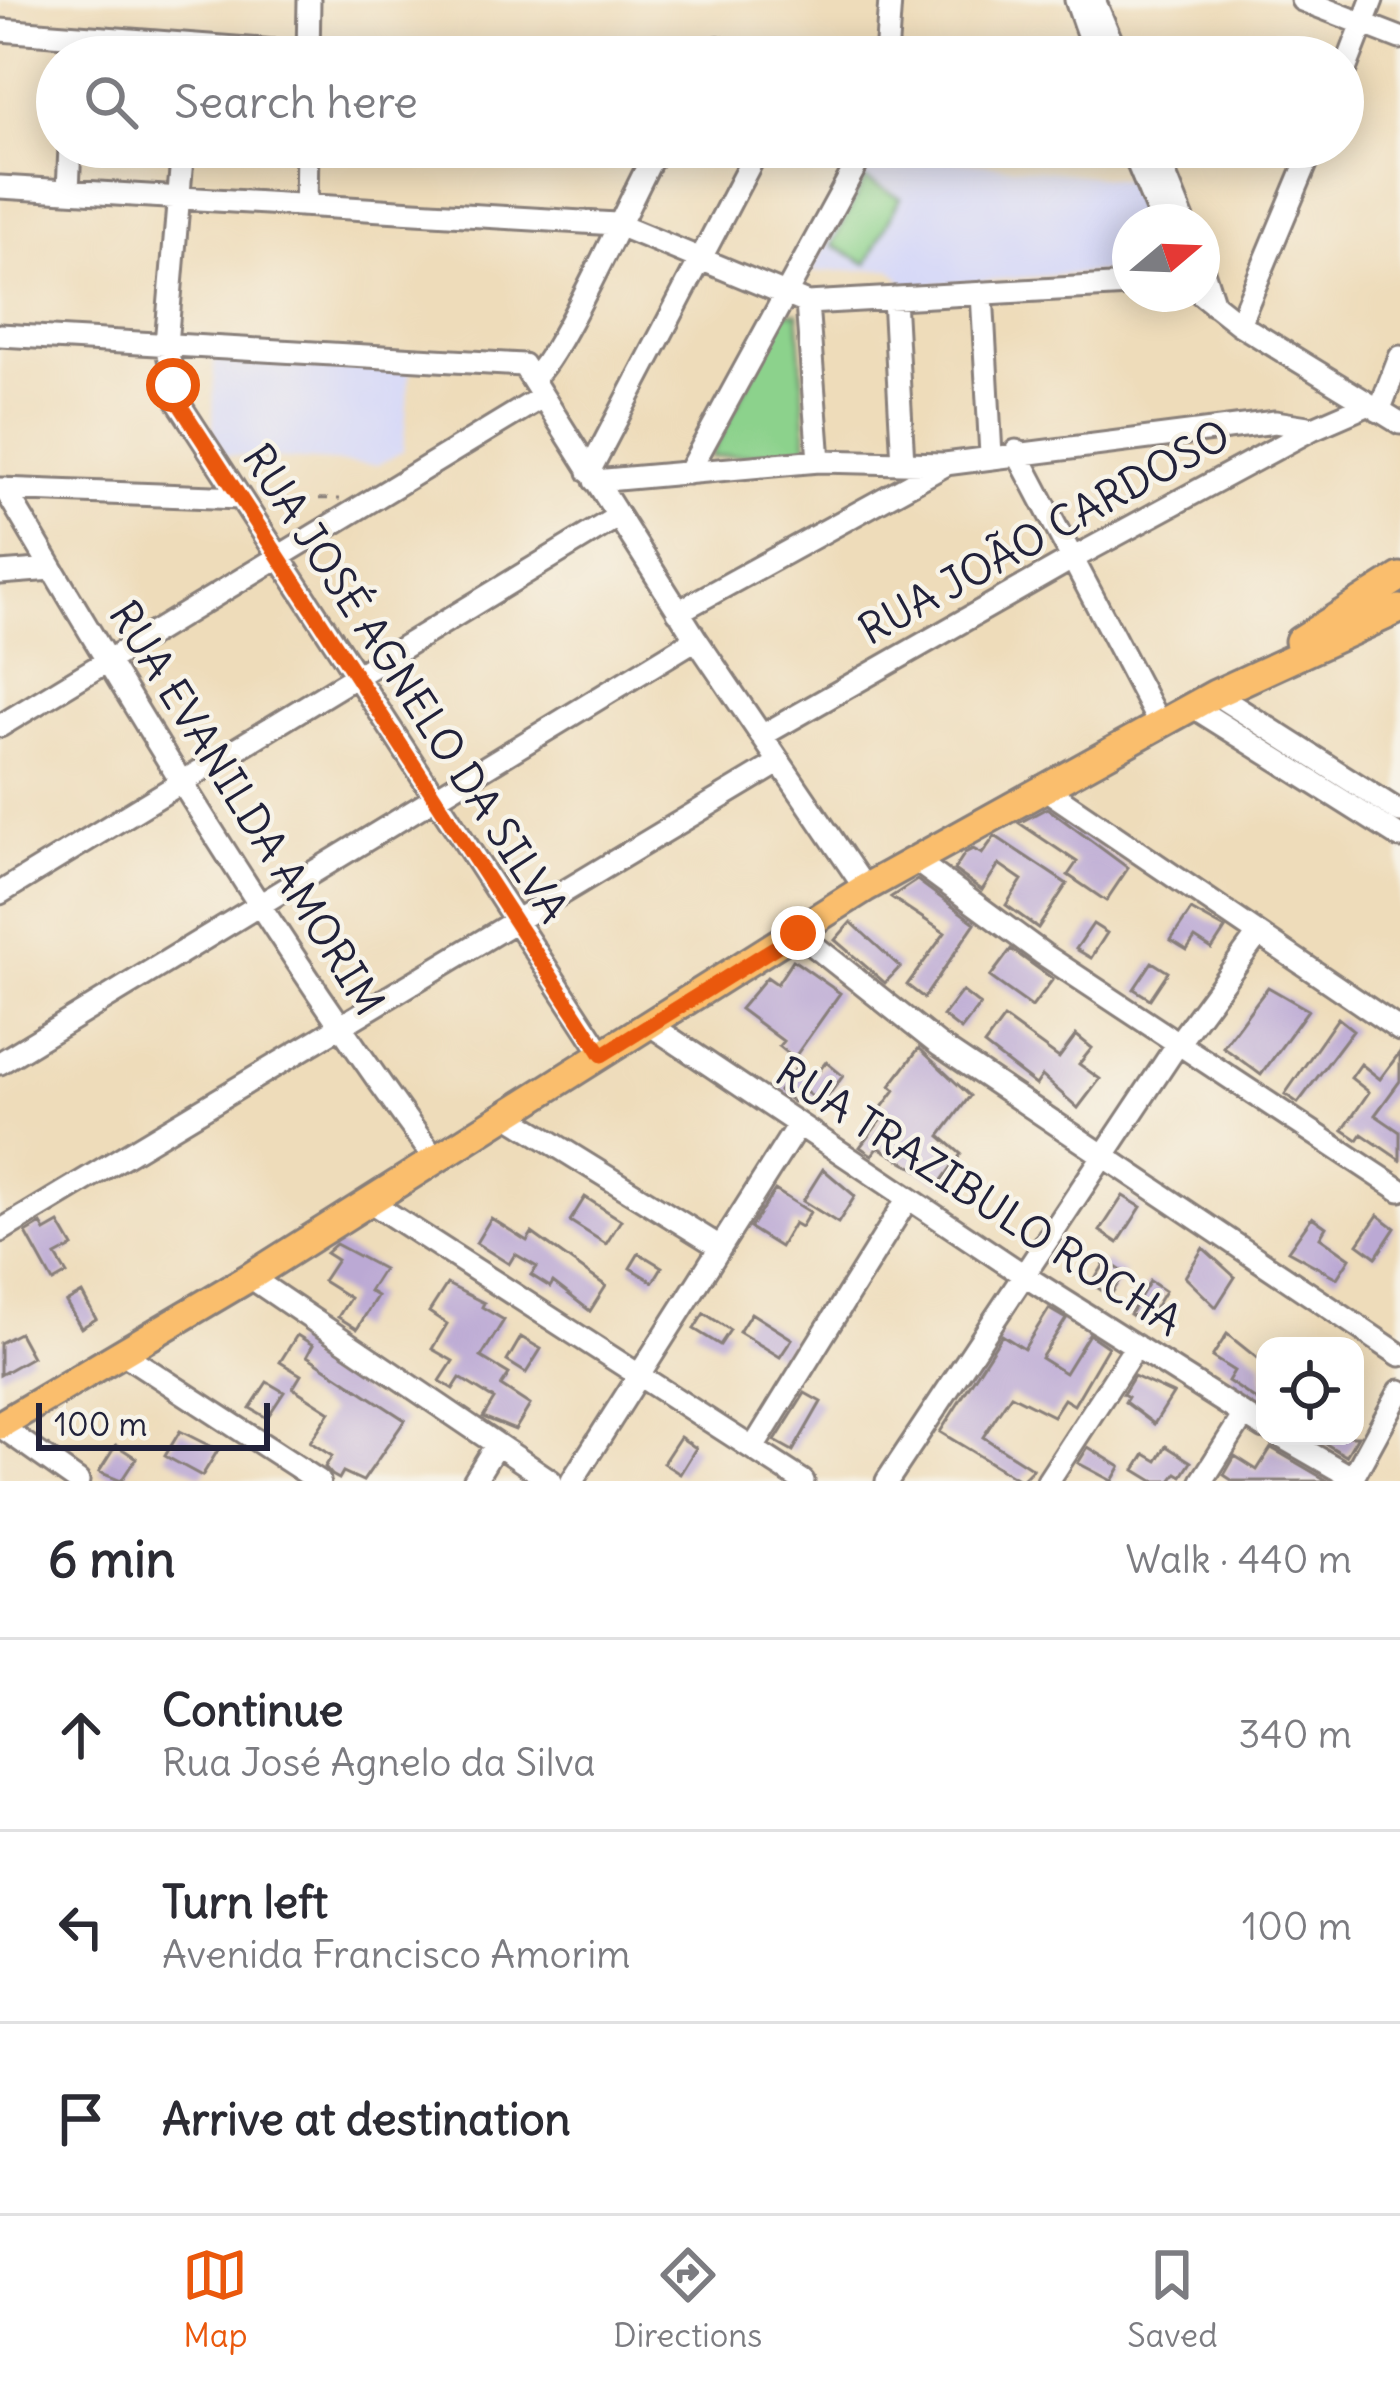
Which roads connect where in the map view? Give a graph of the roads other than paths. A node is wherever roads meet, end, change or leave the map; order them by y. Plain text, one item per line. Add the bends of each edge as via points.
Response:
1 (309, 0) edge
2 (890, 0) edge
3 (1076, 0) edge
4 (1094, 0) edge
5 (1302, 0) edge
6 (1372, 0) edge
7 (1364, 25) junction
8 (0, 30) edge
9 (308, 36) edge
10 (887, 36) edge
11 (1089, 36) edge
12 (1109, 36) edge
13 (1359, 36) edge
14 (36, 38) edge
15 (1400, 38) edge
16 (69, 168) edge
17 (182, 168) edge
18 (307, 168) edge
19 (647, 168) edge
20 (748, 168) edge
21 (854, 168) edge
22 (1140, 168) edge
23 (1162, 168) edge
24 (1304, 168) edge
25 (0, 187) edge
26 (68, 190) junction
27 (180, 198) junction
28 (1155, 204) edge
29 (1177, 204) edge
30 (306, 206) junction
31 (616, 224) junction
32 (701, 257) junction
33 (1112, 286) edge
34 (782, 291) junction
35 (982, 293) junction
36 (894, 298) junction
37 (807, 303) junction
38 (1220, 303) edge
39 (1239, 324) junction
40 (0, 335) edge
41 (166, 344) junction
42 (1400, 357) edge
43 (533, 380) junction
44 (1373, 408) junction
45 (1400, 423) edge
46 (1314, 428) junction
47 (1016, 451) junction
48 (991, 455) junction
49 (819, 461) junction
50 (903, 463) junction
51 (945, 464) junction
52 (688, 472) junction
53 (592, 476) junction
54 (3, 489) edge
55 (240, 498) junction
56 (617, 517) junction
57 (277, 560) junction
58 (1070, 560) junction
59 (52, 569) junction
60 (0, 573) edge
61 (1400, 577) edge
62 (1370, 595) junction
63 (1399, 611) edge
64 (678, 612) junction
65 (696, 639) junction
66 (1286, 658) junction
67 (106, 661) junction
68 (354, 678) junction
69 (1204, 700) junction
70 (1159, 723) junction
71 (0, 726) edge
72 (763, 735) junction
73 (780, 762) junction
74 (183, 785) junction
75 (1044, 788) junction
76 (432, 797) junction
77 (1400, 812) edge
78 (1400, 837) edge
79 (915, 860) junction
80 (865, 888) junction
81 (0, 893) edge
82 (260, 907) junction
83 (512, 920) junction
84 (798, 933) junction
85 (1257, 936) junction
86 (652, 1026) junction
87 (338, 1030) junction
88 (1400, 1030) edge
89 (1179, 1042) junction
90 (602, 1055) junction
91 (0, 1063) edge
92 (507, 1115) junction
93 (798, 1125) junction
94 (1106, 1153) junction
95 (435, 1159) junction
96 (1400, 1190) edge
97 (908, 1198) junction
98 (370, 1201) junction
99 (0, 1232) edge
100 (721, 1247) junction
101 (1025, 1276) junction
102 (250, 1277) junction
103 (1136, 1346) junction
104 (124, 1354) junction
105 (1400, 1355) edge
106 (640, 1377) junction
107 (1400, 1391) edge
108 (1244, 1415) junction
109 (1256, 1422) edge
110 (0, 1425) edge
111 (496, 1445) junction
112 (1295, 1445) edge
113 (753, 1448) junction
114 (1352, 1479) edge
115 (78, 1481) edge
116 (319, 1481) edge
117 (474, 1481) edge
118 (551, 1481) edge
119 (572, 1481) edge
120 (803, 1481) edge
121 (887, 1481) edge
122 (1048, 1481) edge
123 (1202, 1481) edge

1 - 9 street
2 - 10 street
3 - 11 street
4 - 12 street
5 - 7 street
6 - 7 street
7 - 13 street
7 - 15 street
8 - 14 street
16 - 26 street
17 - 27 street, RUA JOSÉ AGNELO DA SILVA
18 - 30 street
19 - 31 street
20 - 32 street
21 - 34 street
22 - 28 street
23 - 29 street
24 - 39 street
25 - 26 street
26 - 27 street
27 - 30 street
27 - 41 street, RUA JOSÉ AGNELO DA SILVA
30 - 31 street
31 - 32 street
31 - 43 street via 570,326
32 - 34 street
32 - 53 street
33 - 35 street
34 - 37 street
34 - 52 street
35 - 36 street
35 - 48 street
36 - 37 street
36 - 50 street
37 - 49 street
38 - 39 street
39 - 44 street
40 - 41 street
41 - 43 street
41 - 55 street, RUA JOSÉ AGNELO DA SILVA via 178,402
42 - 44 street
43 - 53 street
43 - 57 street via 376,499
44 - 45 street
44 - 46 street, RUA JOÃO CARDOSO
46 - 47 street via 1276,422
46 - 58 street, RUA JOÃO CARDOSO
47 - 48 street
47 - 58 street
48 - 51 street
49 - 50 street
49 - 52 street
50 - 51 street
51 - 64 street
52 - 53 street
53 - 56 street
54 - 55 street
54 - 59 street, RUA EVANILDA AMORIM
55 - 57 street, RUA JOSÉ AGNELO DA SILVA
56 - 64 street
56 - 68 street
57 - 67 street
57 - 68 street, RUA JOSÉ AGNELO DA SILVA
58 - 70 street
58 - 72 street, RUA JOÃO CARDOSO
59 - 60 street
59 - 67 street, RUA EVANILDA AMORIM
61 - 62 main road
62 - 63 street
62 - 66 main road via 1294,644
63 - 66 main road
64 - 65 street
65 - 72 street
65 - 76 street
66 - 69 main road
67 - 71 street
67 - 74 street, RUA EVANILDA AMORIM
68 - 74 street
68 - 76 street, RUA JOSÉ AGNELO DA SILVA
69 - 70 main road
69 - 77 street
69 - 78 street
70 - 75 main road
72 - 73 street
73 - 80 street
73 - 83 street
74 - 81 street
74 - 82 street, RUA EVANILDA AMORIM
75 - 79 main road
75 - 85 street
76 - 82 street
76 - 83 street, RUA JOSÉ AGNELO DA SILVA
79 - 80 main road
79 - 89 street
80 - 84 main road
82 - 87 street, RUA EVANILDA AMORIM
82 - 91 street
83 - 87 street
83 - 90 street, RUA JOSÉ AGNELO DA SILVA
84 - 86 main road
84 - 94 street via 939,1045
85 - 88 street
85 - 89 street
86 - 90 main road
86 - 93 street, RUA TRAZIBULO ROCHA
87 - 95 street, RUA EVANILDA AMORIM
87 - 99 street
89 - 94 street
89 - 96 street
90 - 92 main road
92 - 95 main road
92 - 100 street
93 - 97 street, RUA TRAZIBULO ROCHA
93 - 100 street
94 - 101 street
94 - 105 street
95 - 98 main road
97 - 101 street, RUA TRAZIBULO ROCHA
97 - 113 street
98 - 102 main road
98 - 106 street
100 - 106 street
101 - 103 street, RUA TRAZIBULO ROCHA
101 - 121 street
102 - 104 main road
102 - 111 street
103 - 108 street, RUA TRAZIBULO ROCHA
103 - 122 street
104 - 110 main road
104 - 116 street
106 - 113 street
106 - 119 street
107 - 114 street
108 - 109 street, RUA TRAZIBULO ROCHA
108 - 123 street
110 - 115 street
111 - 117 street
111 - 118 street
112 - 114 street
113 - 120 street

